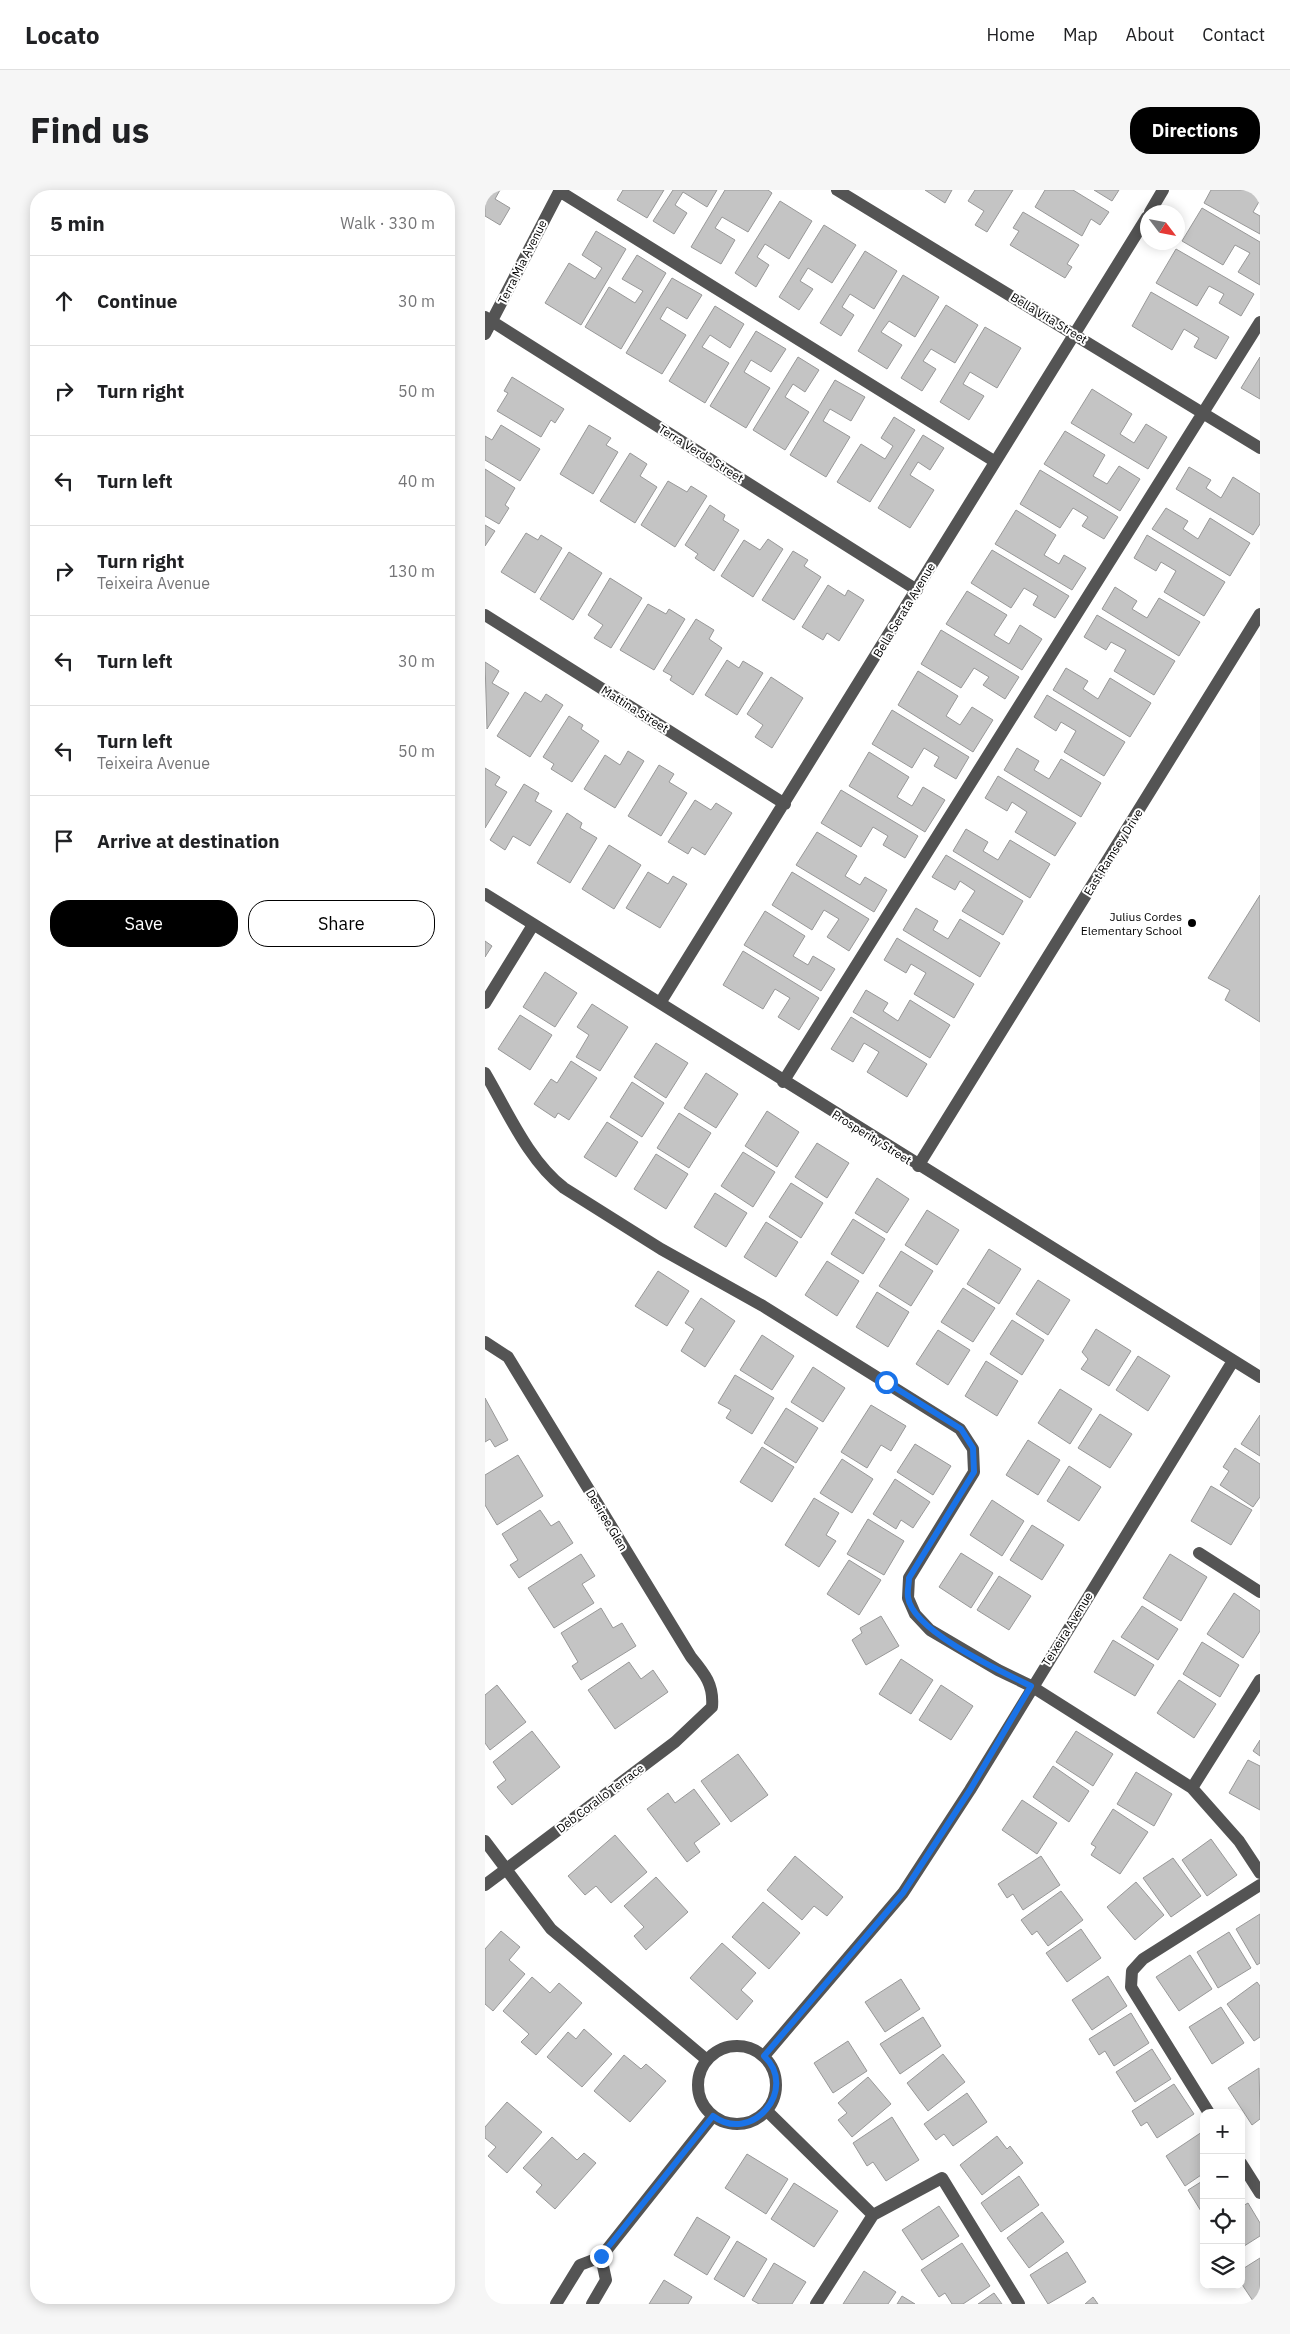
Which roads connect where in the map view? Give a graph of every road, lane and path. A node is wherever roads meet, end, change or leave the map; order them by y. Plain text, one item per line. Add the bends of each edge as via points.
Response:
1 (559, 190) edge
2 (837, 190) edge
3 (1163, 190) edge
4 (1154, 205) edge
5 (1140, 228) edge
6 (488, 319) edge
7 (1260, 322) edge
8 (1074, 333) junction
9 (485, 334) edge
10 (1204, 414) junction
11 (1260, 448) edge
12 (995, 461) junction
13 (917, 590) junction
14 (1260, 614) edge
15 (485, 615) edge
16 (785, 804) junction
17 (485, 894) edge
18 (533, 925) junction
19 (485, 1003) edge
20 (660, 1003) junction
21 (485, 1073) edge
22 (783, 1082) junction
23 (918, 1166) junction
24 (485, 1342) edge
25 (1233, 1360) junction
26 (1260, 1378) edge
27 (1199, 1553) dead end
28 (1260, 1592) edge
29 (1260, 1680) edge
30 (1031, 1686) junction
31 (712, 1708) joint
32 (1191, 1788) junction
33 (485, 1841) edge
34 (506, 1869) junction
35 (1260, 1873) edge
36 (485, 1885) edge
37 (1260, 1885) edge
38 (764, 2056) junction
39 (707, 2060) junction
40 (1207, 2109) edge
41 (767, 2111) junction
42 (713, 2116) junction
43 (1245, 2169) edge
44 (1260, 2193) edge
45 (873, 2215) junction
46 (601, 2256) junction
47 (556, 2304) edge
48 (592, 2304) edge
49 (816, 2304) edge
50 (1019, 2304) edge

1 - 6 street, Terra Mia Avenue
1 - 12 street
2 - 8 street, Bella Vita Street
3 - 4 street
5 - 8 street, Bella Serata Avenue
6 - 9 street, Terra Mia Avenue
6 - 13 street, Terra Verde Street
7 - 10 street
8 - 10 street, Bella Vita Street
8 - 12 street, Bella Serata Avenue
10 - 11 street, Bella Vita Street
10 - 22 street
12 - 13 street, Bella Serata Avenue
13 - 16 street, Bella Serata Avenue
14 - 23 street, East Ramsey Drive
15 - 16 street, Mattina Street
16 - 20 street, Bella Serata Avenue
17 - 18 street, Prosperity Street
18 - 19 street
18 - 20 street, Prosperity Street
20 - 22 street, Prosperity Street
21 - 30 street via 551,1179 961,1429 973,1448 974,1472 909,1578 908,1598 915,1614 930,1630
22 - 23 street, Prosperity Street
23 - 25 street, Prosperity Street
24 - 31 street, Desiree Glen via 508,1358 691,1657 707,1677 713,1694
25 - 26 street, Prosperity Street
25 - 30 street, Teixeira Avenue
27 - 28 street
29 - 32 street
30 - 32 street
30 - 38 street, Teixeira Avenue via 970,1790 903,1893
31 - 34 street, Deb Corallo Terrace via 675,1742
32 - 35 street via 1239,1841
33 - 34 street
34 - 36 street, Deb Corallo Terrace
34 - 39 street via 551,1929
37 - 40 street via 1143,1959 1132,1971 1131,1987
38 - 39 street via 747,2046 734,2045 722,2048
38 - 41 street via 775,2072 777,2086
39 - 42 street via 699,2076 698,2089 701,2101
41 - 42 street via 744,2124 731,2124
41 - 45 street
42 - 46 street
43 - 44 street
45 - 49 street
45 - 50 street via 942,2178
46 - 47 street via 580,2265
46 - 48 street via 606,2280

